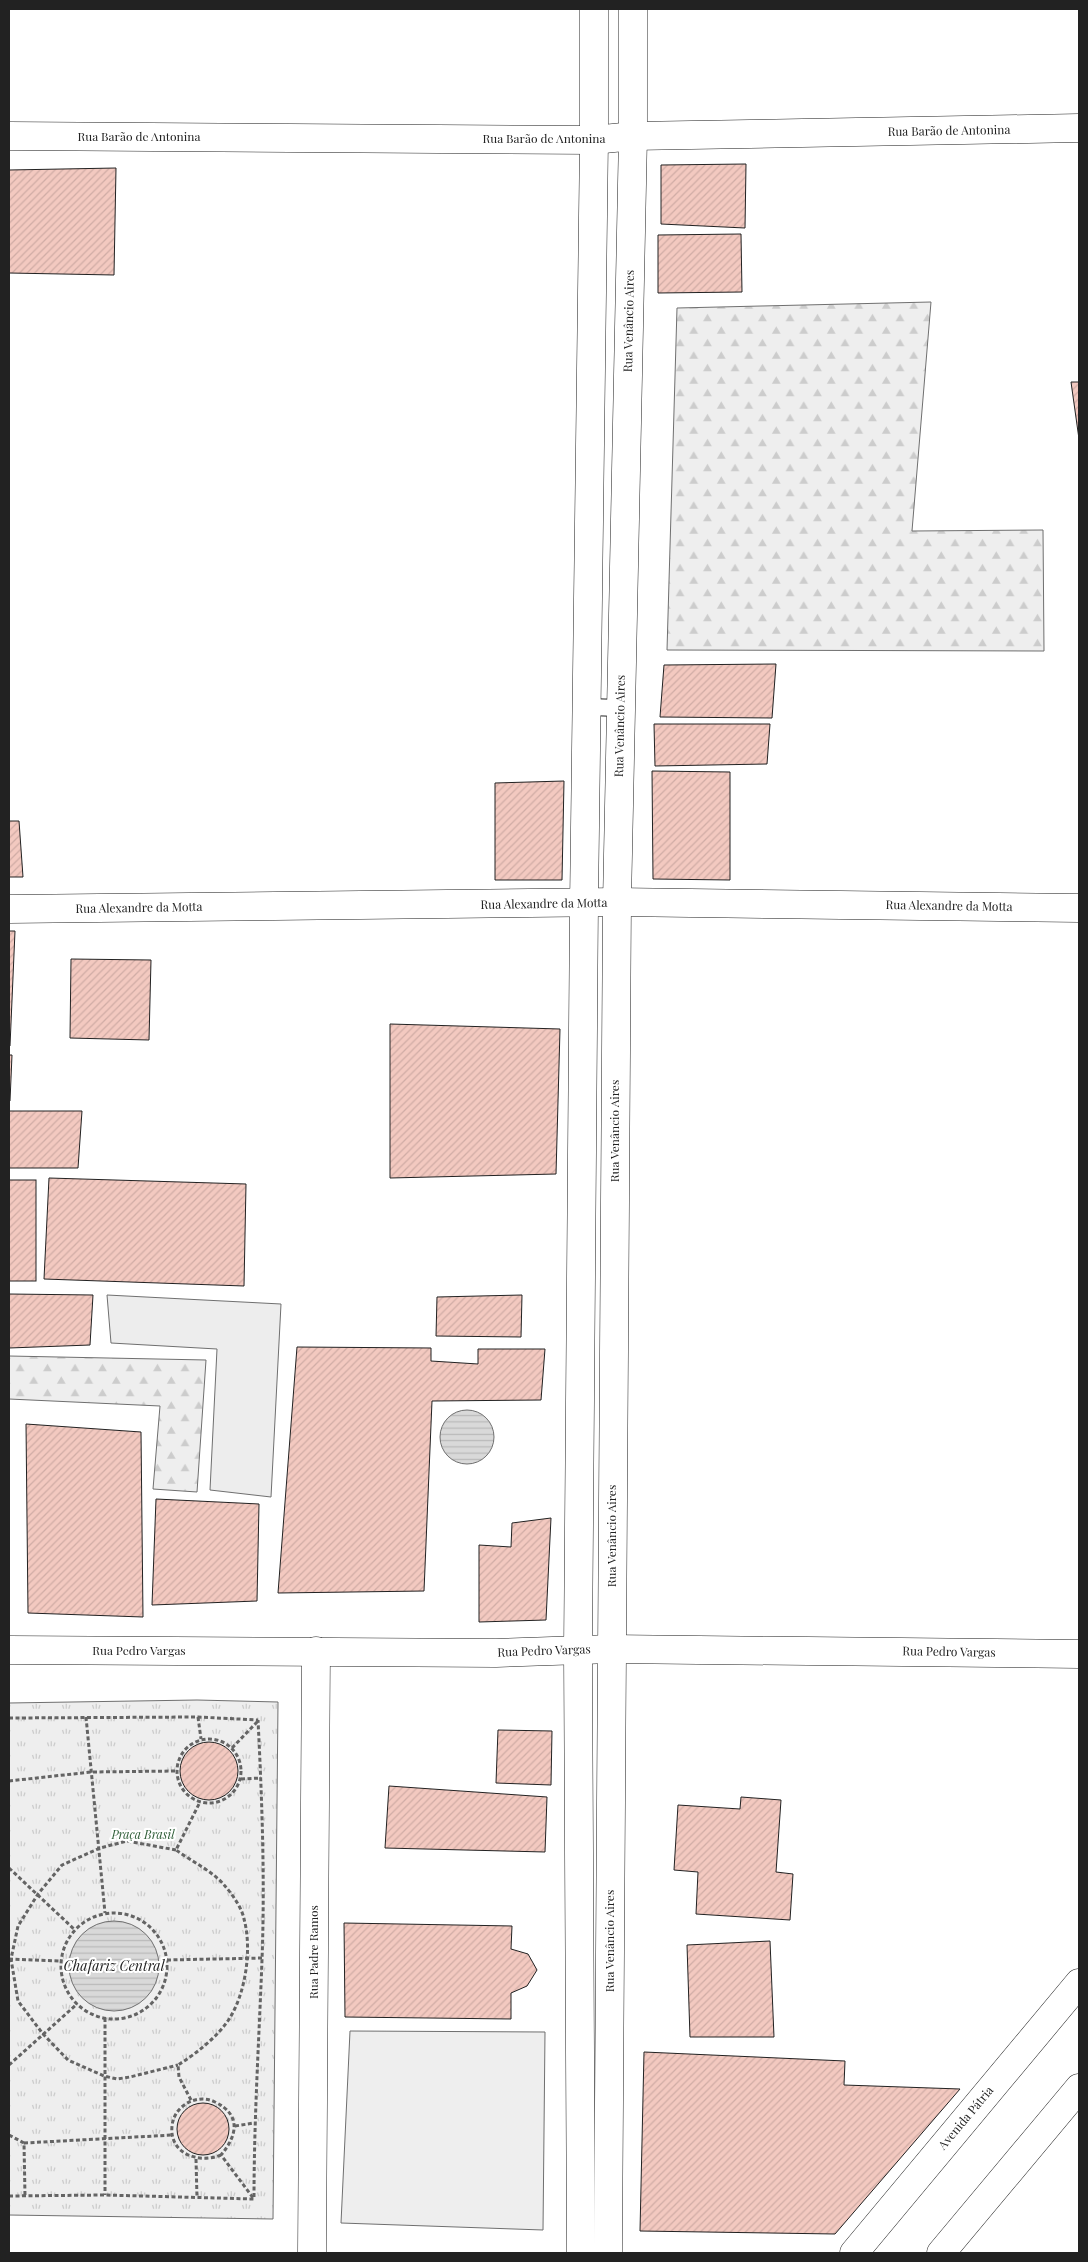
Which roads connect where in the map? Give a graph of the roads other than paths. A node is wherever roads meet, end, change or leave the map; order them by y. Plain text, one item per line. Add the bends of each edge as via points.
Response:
1 (594, 9) edge
2 (633, 9) edge
3 (1079, 128) edge
4 (9, 136) edge
5 (633, 136) junction
6 (594, 140) junction
7 (587, 708) junction
8 (621, 708) junction
9 (617, 902) junction
10 (584, 904) junction
11 (1079, 908) edge
12 (9, 909) edge
13 (615, 1149) junction
14 (582, 1150) junction
15 (580, 1400) junction
16 (613, 1400) junction
17 (611, 1649) junction
18 (9, 1650) edge
19 (578, 1650) junction
20 (316, 1651) junction
21 (1079, 1654) edge
22 (580, 1913) junction
23 (610, 1914) junction
24 (1079, 1984) edge
25 (1079, 2088) edge
26 (312, 2253) edge
27 (581, 2253) edge
28 (608, 2253) edge
29 (854, 2253) edge
30 (941, 2253) edge

1 - 6 street
2 - 5 street, Rua Venâncio Aires
3 - 5 street, Rua Barão de Antonina
4 - 6 street, Rua Barão de Antonina
5 - 6 street, Rua Barão de Antonina
5 - 8 street, Rua Venâncio Aires
6 - 7 street
7 - 8 lane
7 - 10 street
8 - 9 street, Rua Venâncio Aires
9 - 10 street, Rua Alexandre da Motta
9 - 11 street, Rua Alexandre da Motta
9 - 13 street, Rua Venâncio Aires
10 - 12 street, Rua Alexandre da Motta
10 - 14 street
13 - 14 street
13 - 16 street, Rua Venâncio Aires
14 - 15 street
15 - 16 street
15 - 19 street
16 - 17 street, Rua Venâncio Aires
17 - 19 street, Rua Pedro Vargas
17 - 21 street, Rua Pedro Vargas
17 - 23 street, Rua Venâncio Aires
18 - 20 street, Rua Pedro Vargas
19 - 20 street, Rua Pedro Vargas via 496,1653
19 - 22 street
20 - 26 street, Rua Padre Ramos
22 - 23 street
22 - 27 street
23 - 28 street, Rua Venâncio Aires
24 - 29 street, Avenida Pátria
25 - 30 street

